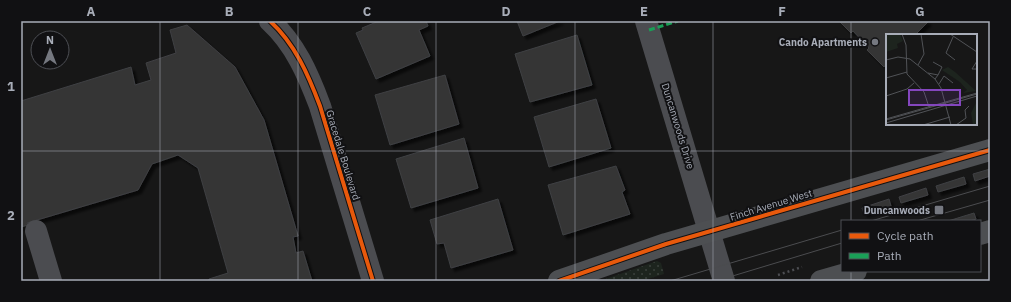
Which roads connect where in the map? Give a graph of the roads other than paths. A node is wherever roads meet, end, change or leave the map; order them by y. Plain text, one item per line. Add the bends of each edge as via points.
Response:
1 (270, 21) edge
2 (646, 21) edge
3 (990, 150) edge
4 (36, 231) dead end
5 (710, 232) junction
6 (852, 272) edge
7 (51, 281) edge
8 (373, 281) edge
9 (559, 281) edge
10 (724, 281) edge
11 (821, 281) edge

1 - 8 street, Gracedale Boulevard via 297,54 309,79 322,113
2 - 5 street, Duncanwoods Drive
3 - 5 main road, Finch Avenue West
4 - 7 street
5 - 9 main road, Finch Avenue West via 666,244
5 - 10 street, Duncanwoods Drive
6 - 11 main road

